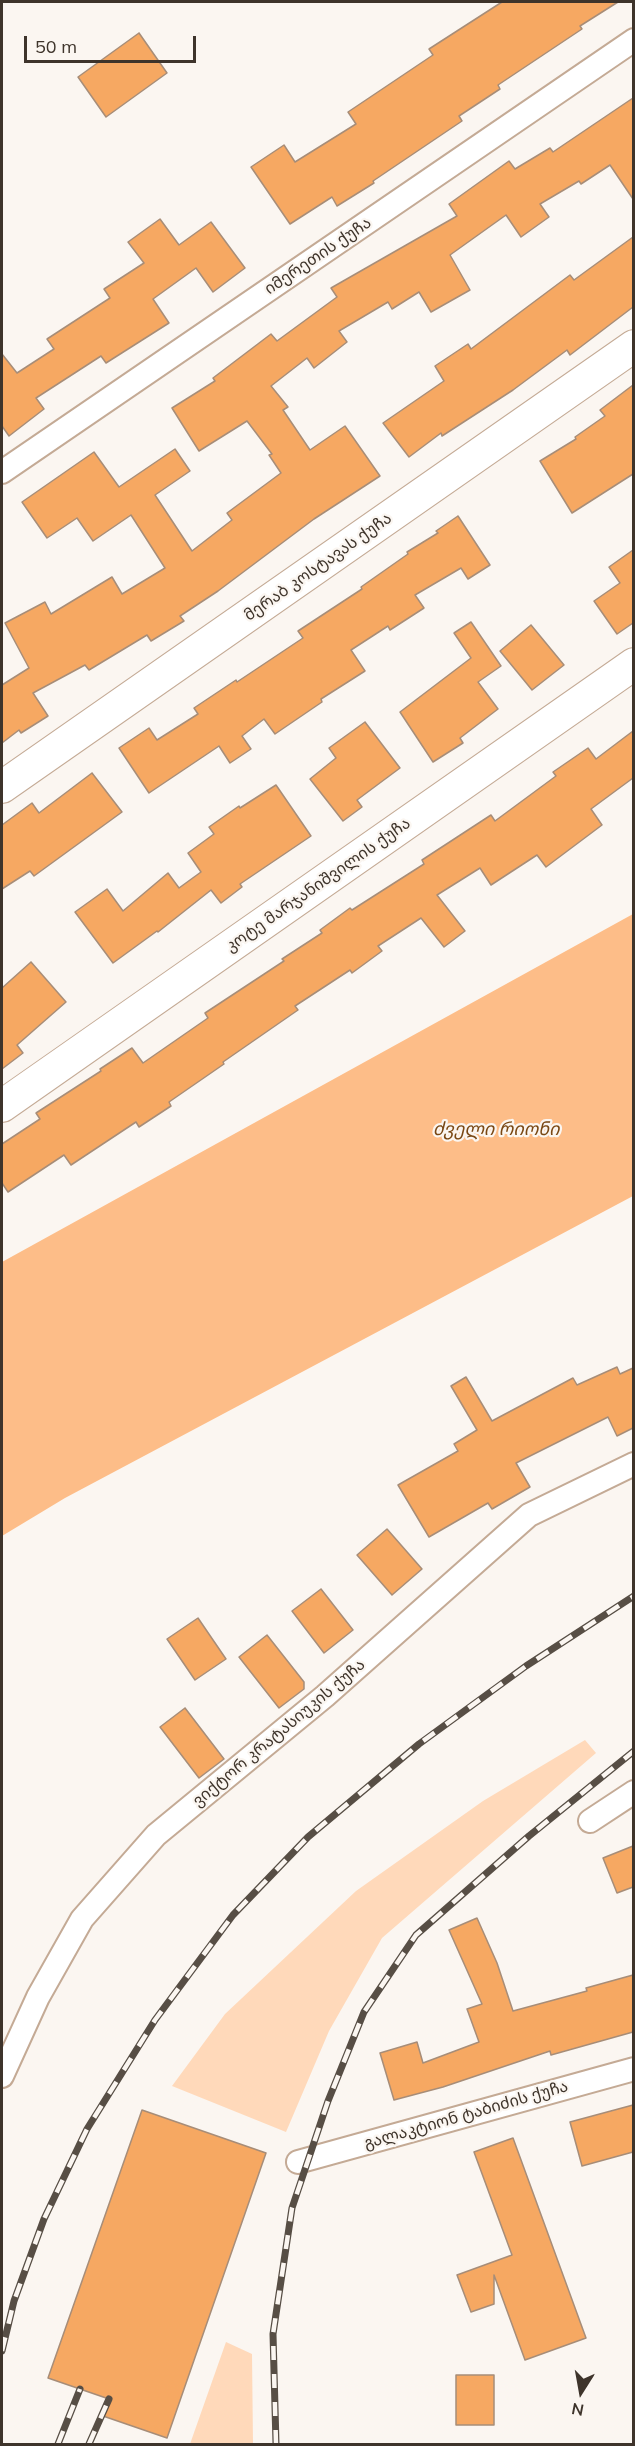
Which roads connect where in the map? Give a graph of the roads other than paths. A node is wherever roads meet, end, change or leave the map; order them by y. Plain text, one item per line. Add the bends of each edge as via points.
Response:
1 (633, 40) edge
2 (633, 346) edge
3 (2, 472) edge
4 (633, 664) edge
5 (2, 787) edge
6 (2, 1106) edge
7 (633, 1464) edge
8 (633, 1792) edge
9 (590, 1821) dead end
10 (633, 2069) edge
11 (2, 2076) edge
12 (298, 2162) dead end

1 - 3 street, იმერეთის ქუჩა
2 - 5 street, მერაბ კოსტავას ქუჩა
4 - 6 street, კოტე მარჯანიშვილის ქუჩა
7 - 11 street, ვიქტორ კრატასიუკის ქუჩა via 529,1515 325,1696 156,1835 82,1919 38,1996
8 - 9 street
10 - 12 street, გალაკტიონ ტაბიძის ქუჩა

